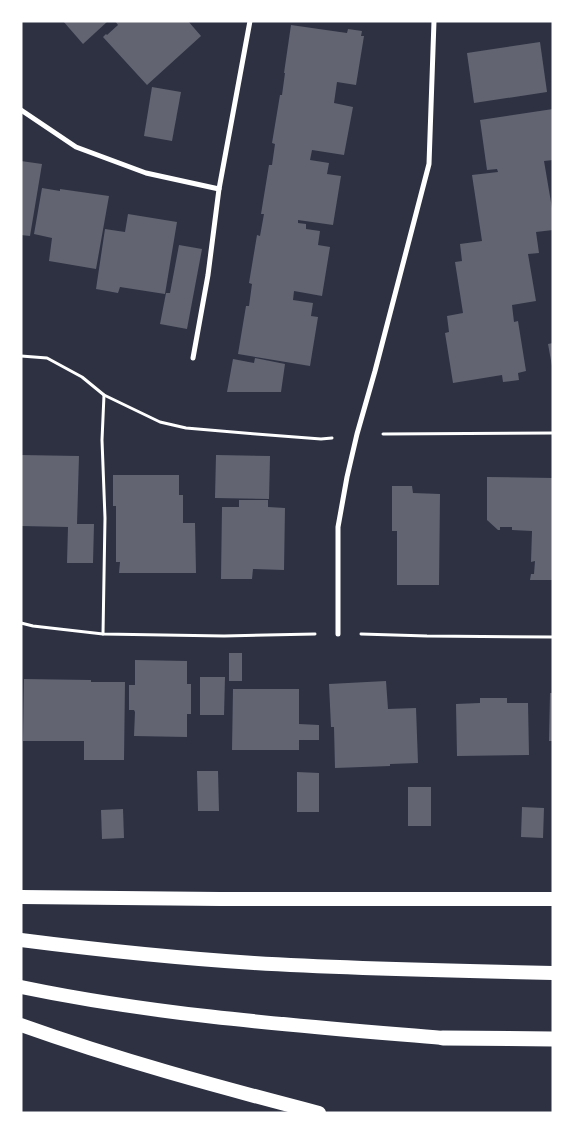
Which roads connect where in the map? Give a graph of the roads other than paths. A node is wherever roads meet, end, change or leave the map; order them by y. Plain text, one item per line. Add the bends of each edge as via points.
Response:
1 (250, 21) edge
2 (434, 21) edge
3 (21, 110) edge
4 (219, 189) junction
5 (193, 358) dead end
6 (338, 634) road end
7 (21, 897) edge
8 (553, 899) edge
9 (21, 940) edge
10 (553, 973) edge
11 (21, 987) edge
12 (21, 1025) edge
13 (444, 1038) joint
14 (553, 1039) edge
15 (319, 1113) edge

1 - 4 street
2 - 6 street via 429,164 347,477 338,527
3 - 4 street via 76,147 146,173
4 - 5 street
7 - 8 highway
9 - 10 highway via 253,963
11 - 13 highway via 163,1011
12 - 15 highway via 154,1069
13 - 14 highway

